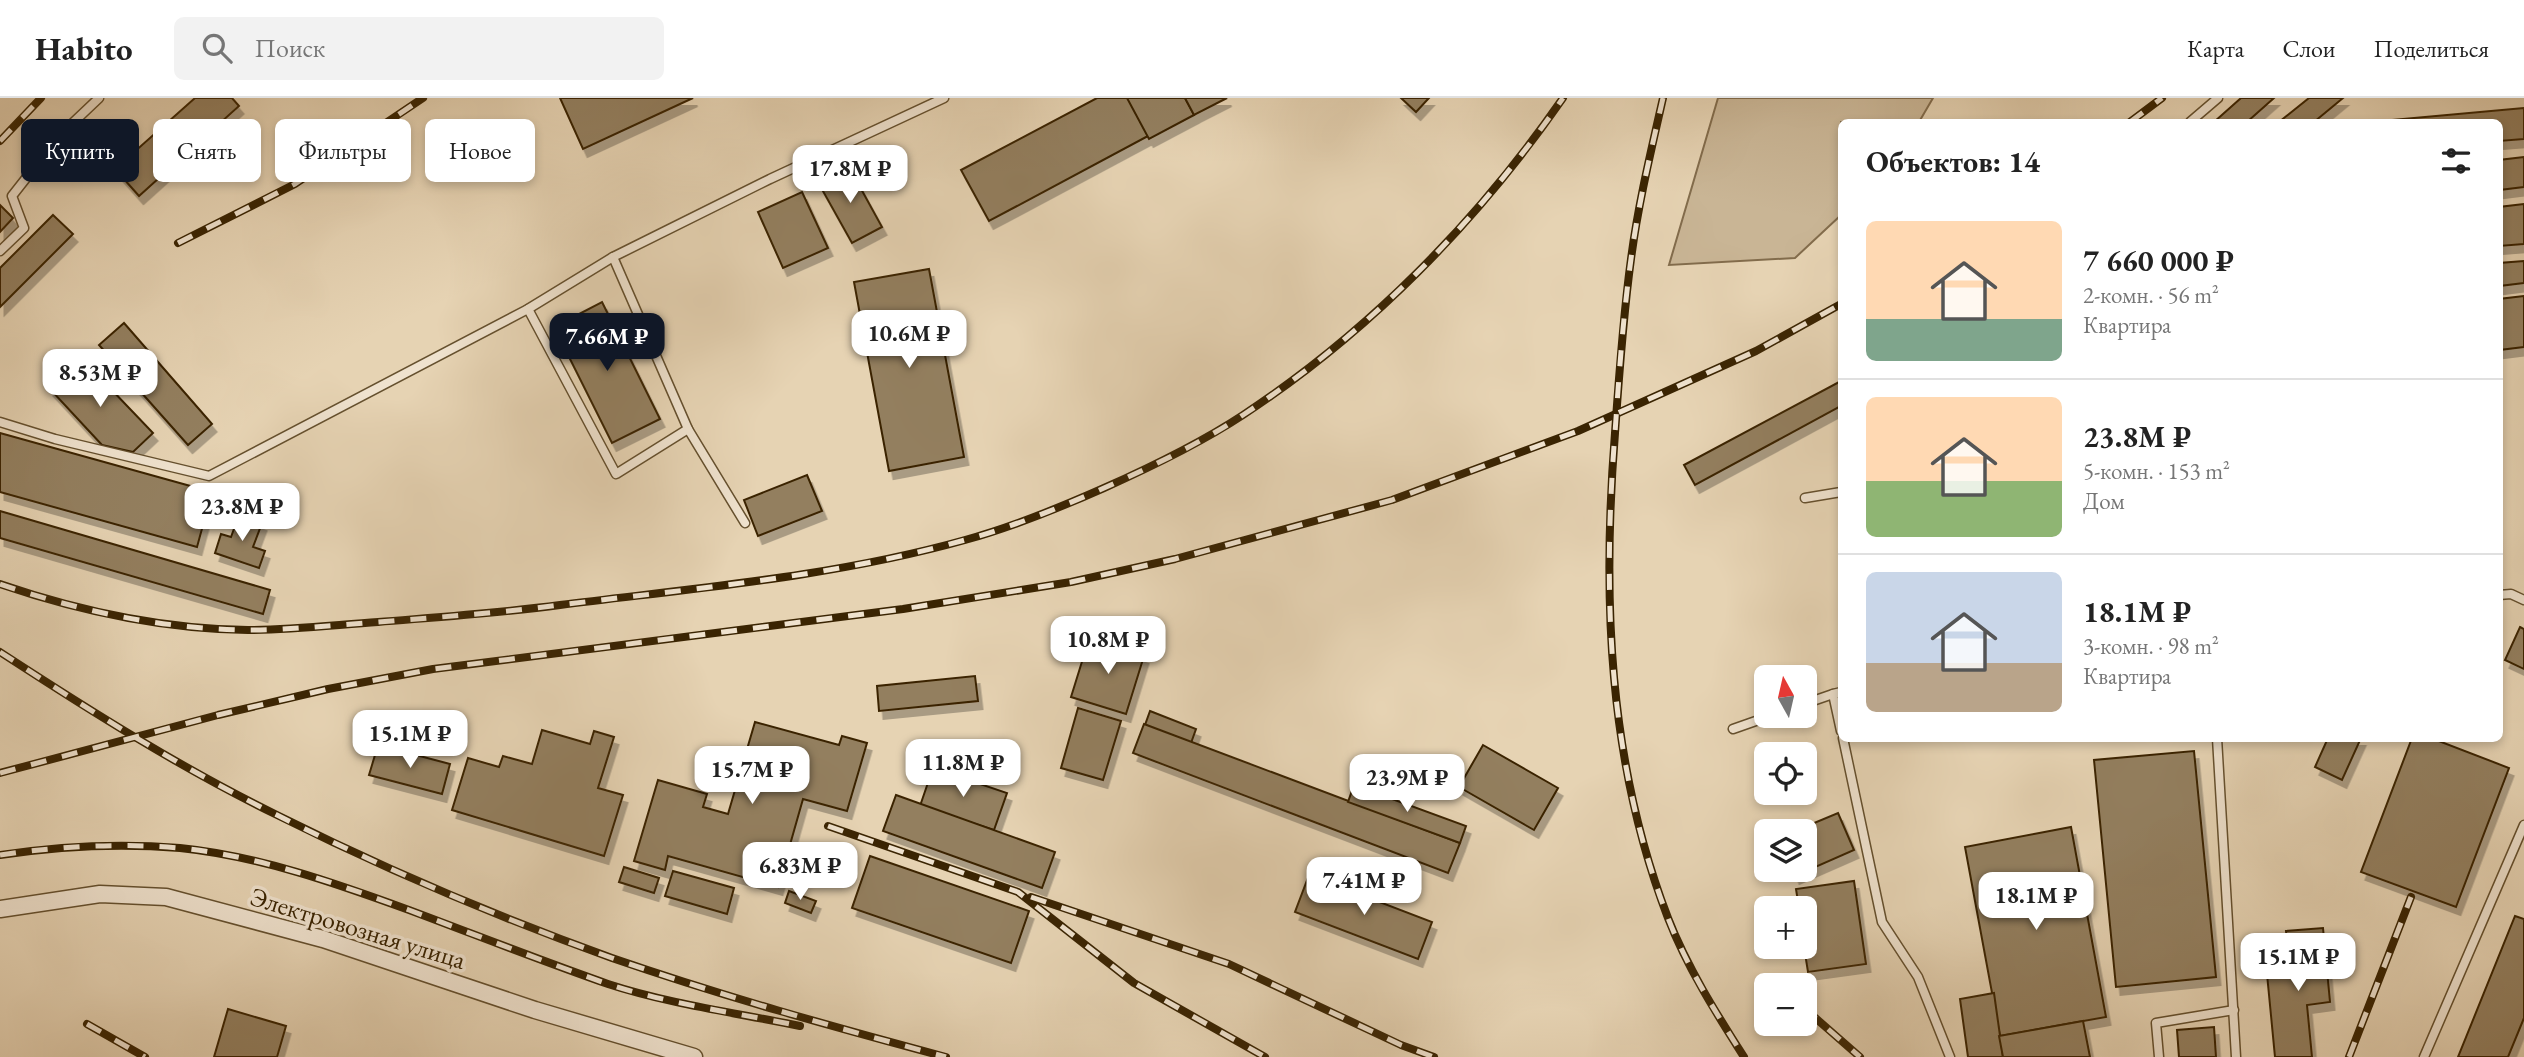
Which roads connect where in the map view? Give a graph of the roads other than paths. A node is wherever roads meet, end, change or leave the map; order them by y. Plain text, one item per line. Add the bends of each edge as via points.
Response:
1 (99, 98) edge
2 (944, 98) edge
3 (2218, 98) edge
4 (2194, 119) edge
5 (0, 251) edge
6 (613, 257) junction
7 (528, 309) junction
8 (0, 422) edge
9 (688, 429) junction
10 (1838, 492) edge
11 (1805, 498) dead end
12 (745, 523) dead end
13 (2524, 589) edge
14 (2511, 594) junction
15 (2503, 595) edge
16 (2524, 600) edge
17 (1837, 693) edge
18 (1817, 700) edge
19 (1754, 722) edge
20 (1733, 729) dead end
21 (1844, 742) edge
22 (2217, 742) edge
23 (2524, 825) edge
24 (0, 909) edge
25 (2234, 1010) junction
26 (694, 1057) edge
27 (1950, 1057) edge
28 (2159, 1057) edge
29 (2236, 1057) edge
30 (2424, 1057) edge

1 - 5 lane via 60,135 12,196 24,228
2 - 6 lane
3 - 4 lane
6 - 7 lane
6 - 9 lane
7 - 8 lane via 209,476
7 - 9 lane via 616,474
9 - 12 lane
10 - 11 lane
13 - 14 lane
14 - 15 lane
14 - 16 lane
17 - 18 lane
19 - 20 lane
21 - 27 lane via 1882,922 1918,977
22 - 25 lane
23 - 30 lane
24 - 26 street, Электровозная улица via 100,894 166,897 323,939
25 - 28 lane via 2156,1023
25 - 29 lane

